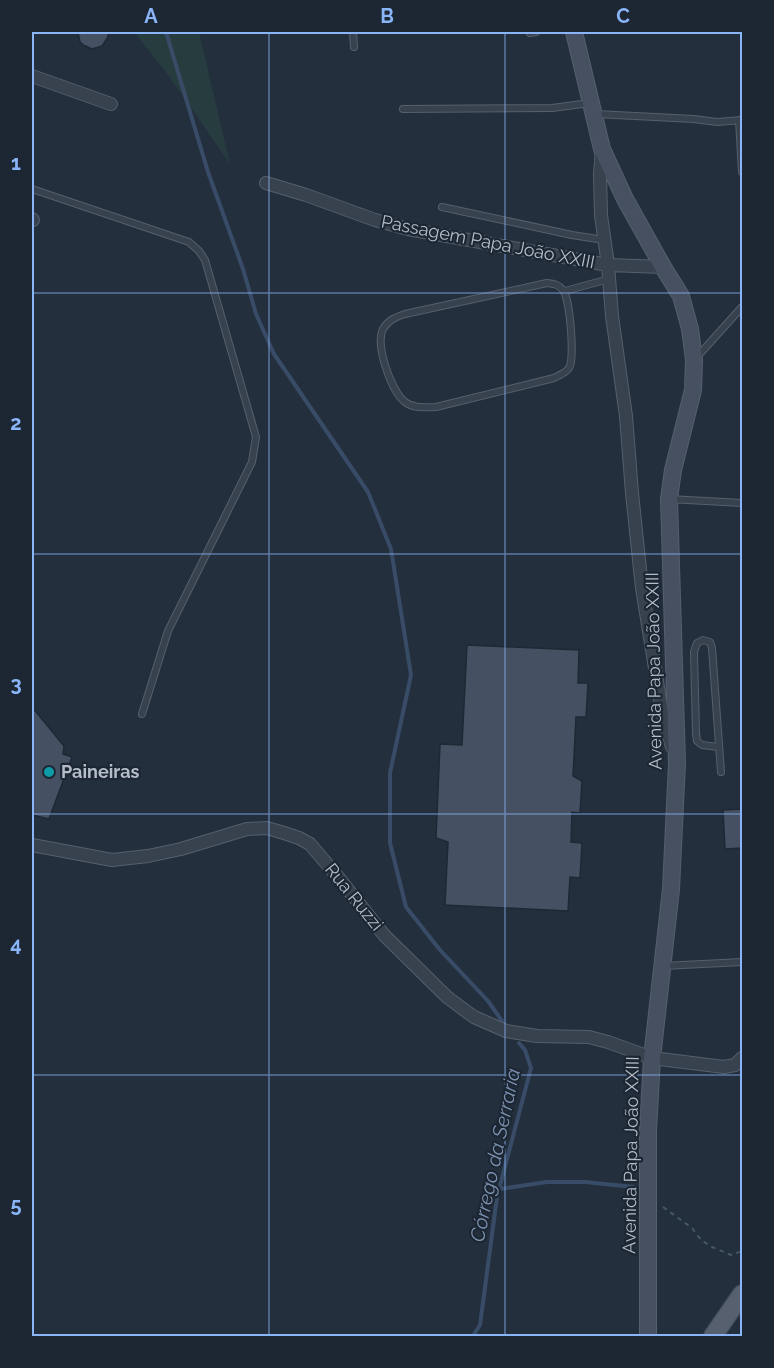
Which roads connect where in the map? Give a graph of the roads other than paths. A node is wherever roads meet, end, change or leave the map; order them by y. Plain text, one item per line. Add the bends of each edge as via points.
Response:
1 (353, 32) edge
2 (574, 32) edge
3 (354, 46) dead end
4 (32, 76) edge
5 (111, 104) dead end
6 (592, 108) junction
7 (404, 109) dead end
8 (741, 120) edge
9 (602, 149) junction
10 (742, 172) edge
11 (266, 183) dead end
12 (32, 189) edge
13 (442, 207) dead end
14 (604, 240) junction
15 (608, 265) junction
16 (663, 267) junction
17 (609, 279) junction
18 (565, 291) junction
19 (742, 307) edge
20 (694, 360) junction
21 (669, 499) junction
22 (742, 504) edge
23 (142, 714) dead end
24 (719, 747) junction
25 (676, 763) junction
26 (721, 772) dead end
27 (32, 845) edge
28 (742, 962) edge
29 (662, 966) junction
30 (652, 1058) junction
31 (742, 1058) edge
32 (742, 1294) edge
33 (648, 1336) edge
34 (713, 1336) edge

1 - 3 lane
2 - 6 street, Avenida Papa João XXIII
4 - 5 street
6 - 7 lane
6 - 8 lane via 717,122
6 - 9 street, Avenida Papa João XXIII
8 - 10 lane
9 - 14 street
9 - 16 street, Avenida Papa João XXIII
11 - 15 street, Passagem Papa João XXIII via 408,229
12 - 23 lane via 189,242 199,251 205,260 256,437 252,462 168,631
13 - 14 lane
14 - 15 street
15 - 16 street, Passagem Papa João XXIII
15 - 17 street
16 - 20 street, Avenida Papa João XXIII via 681,296
17 - 18 lane
17 - 25 street via 642,588 662,712
18 - 18 lane via 573,358 564,373 436,407 419,408 396,393 380,342 382,331 395,317 547,283 557,284
19 - 20 lane
20 - 21 street, Avenida Papa João XXIII via 693,390
21 - 22 lane
21 - 25 street, Avenida Papa João XXIII
24 - 24 lane via 712,648 710,642 703,640 694,652 697,741
24 - 26 lane
25 - 29 street, Avenida Papa João XXIII via 671,889
27 - 30 street, Rua Ruzzi via 112,860 180,849 247,830 267,828 285,833 310,844 384,934 447,998 474,1017 506,1031 589,1037
28 - 29 lane
29 - 30 street, Avenida Papa João XXIII
30 - 31 street, Rua Ruzzi via 724,1066 735,1065
30 - 33 street, Avenida Papa João XXIII
32 - 34 main road

